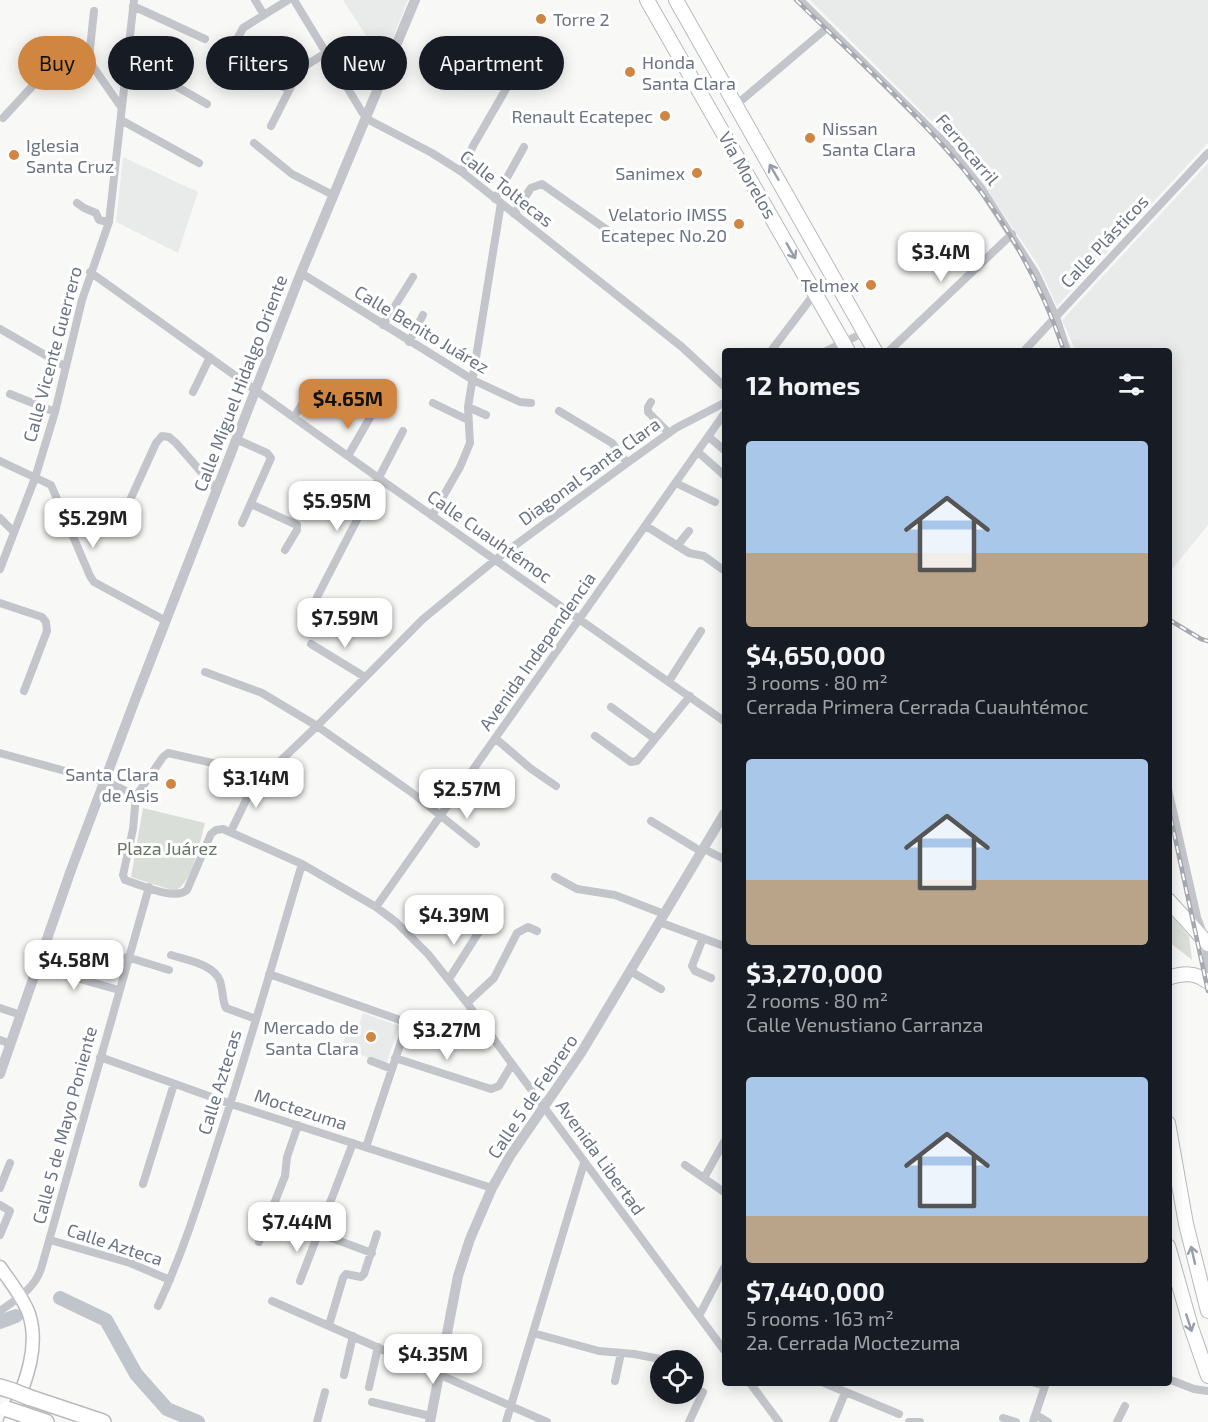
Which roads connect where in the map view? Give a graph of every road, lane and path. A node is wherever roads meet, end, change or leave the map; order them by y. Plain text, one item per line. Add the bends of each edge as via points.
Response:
1 (255, 0) edge
2 (288, 0) edge
3 (294, 0) edge
4 (414, 0) edge
5 (647, 0) edge
6 (676, 0) edge
7 (800, 0) edge
8 (134, 3) edge
9 (94, 11) dead end
10 (264, 15) junction
11 (828, 27) junction
12 (91, 36) edge
13 (130, 36) edge
14 (238, 36) edge
15 (205, 39) dead end
16 (321, 45) edge
17 (96, 68) edge
18 (29, 90) edge
19 (124, 90) edge
20 (183, 90) edge
21 (289, 90) edge
22 (349, 90) edge
23 (505, 90) edge
24 (207, 104) dead end
25 (736, 105) junction
26 (122, 107) junction
27 (366, 117) junction
28 (3, 118) dead end
29 (121, 120) junction
30 (272, 126) dead end
31 (254, 143) dead end
32 (524, 147) dead end
33 (1208, 153) edge
34 (199, 163) dead end
35 (462, 172) junction
36 (333, 195) junction
37 (498, 201) junction
38 (77, 203) dead end
39 (514, 214) junction
40 (110, 222) junction
41 (613, 234) dead end
42 (1012, 234) junction
43 (90, 272) junction
44 (300, 273) junction
45 (413, 277) dead end
46 (815, 292) junction
47 (423, 315) dead end
48 (1056, 317) junction
49 (383, 325) junction
50 (0, 330) edge
51 (865, 332) junction
52 (409, 342) junction
53 (846, 347) edge
54 (773, 348) edge
55 (873, 348) edge
56 (892, 348) edge
57 (1027, 348) edge
58 (1066, 348) edge
59 (210, 357) junction
60 (66, 367) junction
61 (472, 380) junction
62 (722, 384) edge
63 (256, 390) junction
64 (193, 392) dead end
65 (10, 394) dead end
66 (353, 402) dead end
67 (651, 402) dead end
68 (531, 403) dead end
69 (434, 404) dead end
70 (722, 404) edge
71 (323, 407) dead end
72 (468, 407) junction
73 (559, 411) dead end
74 (55, 412) junction
75 (486, 415) dead end
76 (294, 417) junction
77 (722, 417) edge
78 (468, 420) junction
79 (404, 431) dead end
80 (669, 433) junction
81 (709, 437) junction
82 (237, 439) junction
83 (722, 448) edge
84 (698, 452) junction
85 (348, 456) junction
86 (0, 461) edge
87 (627, 463) junction
88 (722, 473) edge
89 (35, 478) junction
90 (380, 479) junction
91 (676, 483) junction
92 (217, 490) junction
93 (715, 502) dead end
94 (251, 504) junction
95 (126, 509) dead end
96 (432, 516) junction
97 (0, 518) edge
98 (242, 523) dead end
99 (646, 526) junction
100 (689, 531) dead end
101 (14, 532) junction
102 (677, 546) junction
103 (285, 549) dead end
104 (495, 560) junction
105 (0, 569) edge
106 (722, 569) dead end
107 (317, 597) dead end
108 (0, 603) edge
109 (579, 618) junction
110 (166, 621) junction
111 (701, 631) dead end
112 (311, 644) dead end
113 (205, 672) dead end
114 (365, 677) junction
115 (669, 681) junction
116 (24, 691) dead end
117 (690, 696) junction
118 (611, 707) dead end
119 (722, 720) edge
120 (317, 726) junction
121 (595, 736) dead end
122 (495, 738) junction
123 (655, 739) junction
124 (0, 753) edge
125 (266, 775) junction
126 (104, 782) junction
127 (556, 786) dead end
128 (136, 796) junction
129 (1172, 807) edge
130 (441, 815) junction
131 (722, 817) edge
132 (651, 821) dead end
133 (231, 831) junction
134 (476, 844) dead end
135 (703, 850) junction
136 (722, 858) edge
137 (302, 864) junction
138 (555, 877) dead end
139 (149, 887) junction
140 (1172, 904) edge
141 (376, 907) junction
142 (662, 918) junction
143 (482, 927) dead end
144 (537, 931) dead end
145 (703, 938) junction
146 (1206, 942) edge
147 (722, 945) edge
148 (171, 955) dead end
149 (128, 957) junction
150 (37, 967) junction
151 (1208, 968) edge
152 (169, 970) dead end
153 (630, 972) junction
154 (269, 974) junction
155 (1172, 977) edge
156 (711, 978) dead end
157 (449, 979) junction
158 (1208, 982) edge
159 (661, 989) dead end
160 (119, 990) junction
161 (467, 1003) junction
162 (0, 1008) edge
163 (21, 1015) junction
164 (256, 1019) junction
165 (5, 1042) edge
166 (100, 1057) junction
167 (395, 1058) junction
168 (371, 1061) dead end
169 (512, 1064) junction
170 (392, 1069) junction
171 (0, 1074) edge
172 (174, 1084) junction
173 (231, 1104) junction
174 (545, 1108) junction
175 (298, 1125) junction
176 (353, 1143) junction
177 (1172, 1145) edge
178 (722, 1146) edge
179 (366, 1147) junction
180 (10, 1163) dead end
181 (584, 1163) junction
182 (685, 1165) dead end
183 (704, 1178) junction
184 (143, 1184) dead end
185 (0, 1188) edge
186 (492, 1188) junction
187 (722, 1191) edge
188 (0, 1205) edge
189 (318, 1233) junction
190 (377, 1234) dead end
191 (0, 1235) edge
192 (50, 1240) junction
193 (260, 1242) dead end
194 (372, 1253) junction
195 (1172, 1261) edge
196 (0, 1267) edge
197 (722, 1272) edge
198 (170, 1280) junction
199 (300, 1281) dead end
200 (21, 1296) junction
201 (272, 1301) dead end
202 (158, 1306) dead end
203 (0, 1311) edge
204 (1208, 1311) edge
205 (699, 1316) junction
206 (329, 1325) junction
207 (533, 1333) junction
208 (353, 1336) junction
209 (378, 1347) junction
210 (722, 1347) edge
211 (621, 1353) junction
212 (650, 1357) edge
213 (438, 1373) junction
214 (344, 1375) dead end
215 (1208, 1376) edge
216 (615, 1381) dead end
217 (1172, 1381) edge
218 (752, 1386) edge
219 (830, 1386) edge
220 (1045, 1386) edge
221 (369, 1387) dead end
222 (7, 1389) edge
223 (1208, 1391) edge
224 (325, 1392) dead end
225 (845, 1393) junction
226 (372, 1402) dead end
227 (697, 1404) edge
228 (510, 1406) junction
229 (1125, 1406) dead end
230 (10, 1413) edge
231 (899, 1414) dead end
232 (1003, 1418) dead end
233 (430, 1419) edge
234 (1034, 1419) edge
235 (46, 1422) edge
236 (103, 1422) edge
237 (316, 1422) edge
238 (506, 1422) edge
239 (547, 1422) edge
240 (689, 1422) edge
241 (779, 1422) edge
242 (833, 1422) edge
243 (909, 1422) edge
244 (920, 1422) edge
245 (1016, 1422) edge
246 (1048, 1422) edge
247 (1117, 1422) edge

1 - 10 street
2 - 10 street
3 - 16 street, Calle Toltecas
4 - 27 street, Calle Miguel Hidalgo Oriente
5 -> 46 main road, Vía Morelos
6 - 25 main road, Vía Morelos
7 - 11 street, Ferrocarril
8 - 13 street, Calle Vicente Guerrero
8 - 15 street
9 - 12 street
10 - 14 street via 242,29
11 - 25 street
11 - 42 street, Ferrocarril via 948,146
17 - 26 street
18 - 28 street
19 - 26 street, Calle Vicente Guerrero
20 - 24 street
21 - 30 street
22 - 27 street, Calle Toltecas
23 - 35 street
51 -> 25 main road, Vía Morelos
26 - 29 street, Calle Vicente Guerrero
27 - 35 street, Calle Toltecas
27 - 36 street, Calle Miguel Hidalgo Oriente
29 - 34 street
29 - 40 street, Calle Vicente Guerrero
31 - 36 street via 292,174
32 - 37 street
33 - 48 street, Calle Plásticos
35 - 37 street, Calle Toltecas
36 - 44 street, Calle Miguel Hidalgo Oriente
37 - 39 street, Calle Toltecas
37 - 61 street
38 - 40 street via 96,213 99,220
39 - 41 street via 531,188 542,184
39 - 62 street, Calle Toltecas via 682,347
40 - 43 street, Calle Vicente Guerrero
42 - 48 street, Ferrocarril
42 - 56 street
43 - 59 street, Calle Cuauhtémoc
43 - 60 street, Calle Vicente Guerrero
44 - 49 street, Calle Benito Juárez
44 - 63 street, Calle Miguel Hidalgo Oriente
45 - 49 street
46 - 53 main road, Vía Morelos
46 - 54 street
47 - 52 street
48 - 57 street, Calle Plásticos
48 - 58 street, Ferrocarril
49 - 52 street, Calle Benito Juárez
50 - 60 street
51 - 53 street
51 - 55 main road, Vía Morelos
52 - 61 street, Calle Benito Juárez
59 - 63 street, Calle Cuauhtémoc
59 - 64 street
60 - 74 street, Calle Vicente Guerrero
61 - 68 street, Calle Benito Juárez via 520,402
61 - 72 street
63 - 76 street, Calle Cuauhtémoc
63 - 82 street, Calle Miguel Hidalgo Oriente
65 - 74 street
66 - 85 street via 372,414
67 - 80 street via 648,412
69 - 78 street
70 - 80 street, Diagonal Santa Clara
71 - 76 street via 305,400
72 - 75 street
72 - 78 street
73 - 87 street via 612,443
74 - 89 street, Calle Vicente Guerrero
76 - 85 street, Calle Cuauhtémoc
77 - 81 street, Avenida Independencia
78 - 96 street via 469,447
79 - 90 street
80 - 87 street, Diagonal Santa Clara
81 - 83 street
81 - 84 street, Avenida Independencia
82 - 92 street, Calle Miguel Hidalgo Oriente
82 - 94 street via 270,456
84 - 88 street
84 - 91 street, Avenida Independencia
85 - 90 street, Calle Cuauhtémoc
86 - 89 street
87 - 104 street, Diagonal Santa Clara
89 - 101 street, Calle Vicente Guerrero
89 - 110 street via 47,482 55,491 94,582
90 - 96 street, Calle Cuauhtémoc
90 - 107 street
91 - 93 street
91 - 99 street, Avenida Independencia
92 - 95 street via 176,443 162,436
92 - 110 street, Calle Miguel Hidalgo Oriente
94 - 98 street
94 - 103 street via 297,525
96 - 104 street, Calle Cuauhtémoc
97 - 101 street
99 - 102 street
99 - 109 street, Avenida Independencia
100 - 102 street
101 - 105 street, Calle Vicente Guerrero
102 - 106 street via 704,556
104 - 109 street, Calle Cuauhtémoc
104 - 114 street, Diagonal Santa Clara via 423,619
108 - 116 street via 42,617 46,622
109 - 115 street, Calle Cuauhtémoc
109 - 122 street, Avenida Independencia
110 - 126 street, Calle Miguel Hidalgo Oriente
111 - 115 street
112 - 114 street
113 - 120 street via 262,693
114 - 120 street, Diagonal Santa Clara
115 - 117 street, Calle Cuauhtémoc
117 - 119 street, Calle Cuauhtémoc
117 - 123 street
118 - 123 street
120 - 125 street, Diagonal Santa Clara
120 - 130 street
121 - 123 street via 633,762
122 - 127 street
122 - 130 street, Avenida Independencia
124 - 126 street
125 - 128 street via 168,753
125 - 133 street, Diagonal Santa Clara via 252,788
126 - 128 street
126 - 150 street, Calle Miguel Hidalgo Oriente
128 - 139 street via 123,877
129 - 146 street
130 - 134 street
130 - 141 street, Avenida Independencia
131 - 135 street, Calle 5 de Febrero
132 - 135 street
133 - 137 street, Avenida Libertad
133 - 139 street, Avenida Libertad via 216,830 211,834 183,893 172,895
135 - 136 street
135 - 142 street, Calle 5 de Febrero
137 - 141 street, Avenida Libertad
137 - 154 street, Calle Aztecas
138 - 142 street via 577,889 615,895
139 - 149 street, Calle 5 de Mayo Poniente
140 - 146 main road
141 - 157 street, Avenida Libertad via 413,939
142 - 145 street
142 - 153 street, Calle 5 de Febrero
143 - 157 street
144 - 161 street via 528,927 518,932 494,978
145 - 147 street
145 - 156 street via 692,966
146 - 151 street
148 - 164 street via 216,973 226,1008
149 - 152 street
149 - 160 street, Calle 5 de Mayo Poniente
150 - 160 street
150 - 163 street, Calle Miguel Hidalgo Oriente
153 - 159 street
153 - 174 street, Calle 5 de Febrero
154 - 164 street, Calle Aztecas
154 - 167 street via 403,1021 407,1024
155 - 158 main road via 1195,974
157 - 161 street, Avenida Libertad
160 - 166 street, Calle 5 de Mayo Poniente
161 - 169 street, Avenida Libertad
162 - 163 street
163 - 165 street, Calle Miguel Hidalgo Oriente
164 - 173 street, Calle Aztecas
165 - 171 street, Calle Miguel Hidalgo Oriente
166 - 172 street, Moctezuma
166 - 192 street, Calle 5 de Mayo Poniente
167 - 169 street via 491,1089 499,1086
167 - 170 street
168 - 170 street
169 - 174 street, Avenida Libertad
170 - 179 street
172 - 173 street, Moctezuma
172 - 184 street
173 - 175 street, Moctezuma
173 - 198 street, Calle Aztecas
174 - 181 street, Avenida Libertad
174 - 186 street, Calle 5 de Febrero
175 - 176 street, Moctezuma
175 - 193 street via 285,1176
176 - 179 street, Moctezuma
176 - 189 street
204 -> 177 main road via 1186,1224
178 - 183 street
179 - 186 street, Moctezuma
180 - 185 street
181 - 205 street, Avenida Libertad
181 - 207 street
182 - 183 street
183 - 187 street
186 - 213 street, Calle 5 de Febrero via 462,1259
188 - 191 street via 10,1211
189 - 194 street
189 - 199 street
190 - 194 street
192 - 198 street, Calle Azteca via 130,1263
192 - 200 street, Calle 5 de Mayo Poniente via 38,1276
194 - 206 street via 363,1276 345,1276
195 -> 215 main road
196 - 200 main road
197 - 205 street
198 - 202 street, Calle Aztecas
200 - 203 street, Calle 5 de Mayo Poniente
200 - 230 main road via 30,1317 32,1346 28,1371
201 - 206 street
205 - 210 street, Avenida Libertad
206 - 208 street
207 - 211 street via 598,1351
207 - 228 street
208 - 209 street
208 - 214 street
209 - 213 street
209 - 221 street
211 - 212 street
211 - 216 street
213 - 228 street
213 - 233 street, Calle 5 de Febrero
217 - 223 street
218 - 241 street
219 - 225 street
220 - 234 street
222 - 236 highway, bridge
224 - 237 street
225 - 231 street
225 - 242 street
226 - 233 street
227 - 240 street
228 - 238 street
228 - 239 street
229 - 247 street
230 - 235 highway
232 - 245 street
234 - 246 street
243 - 244 street

